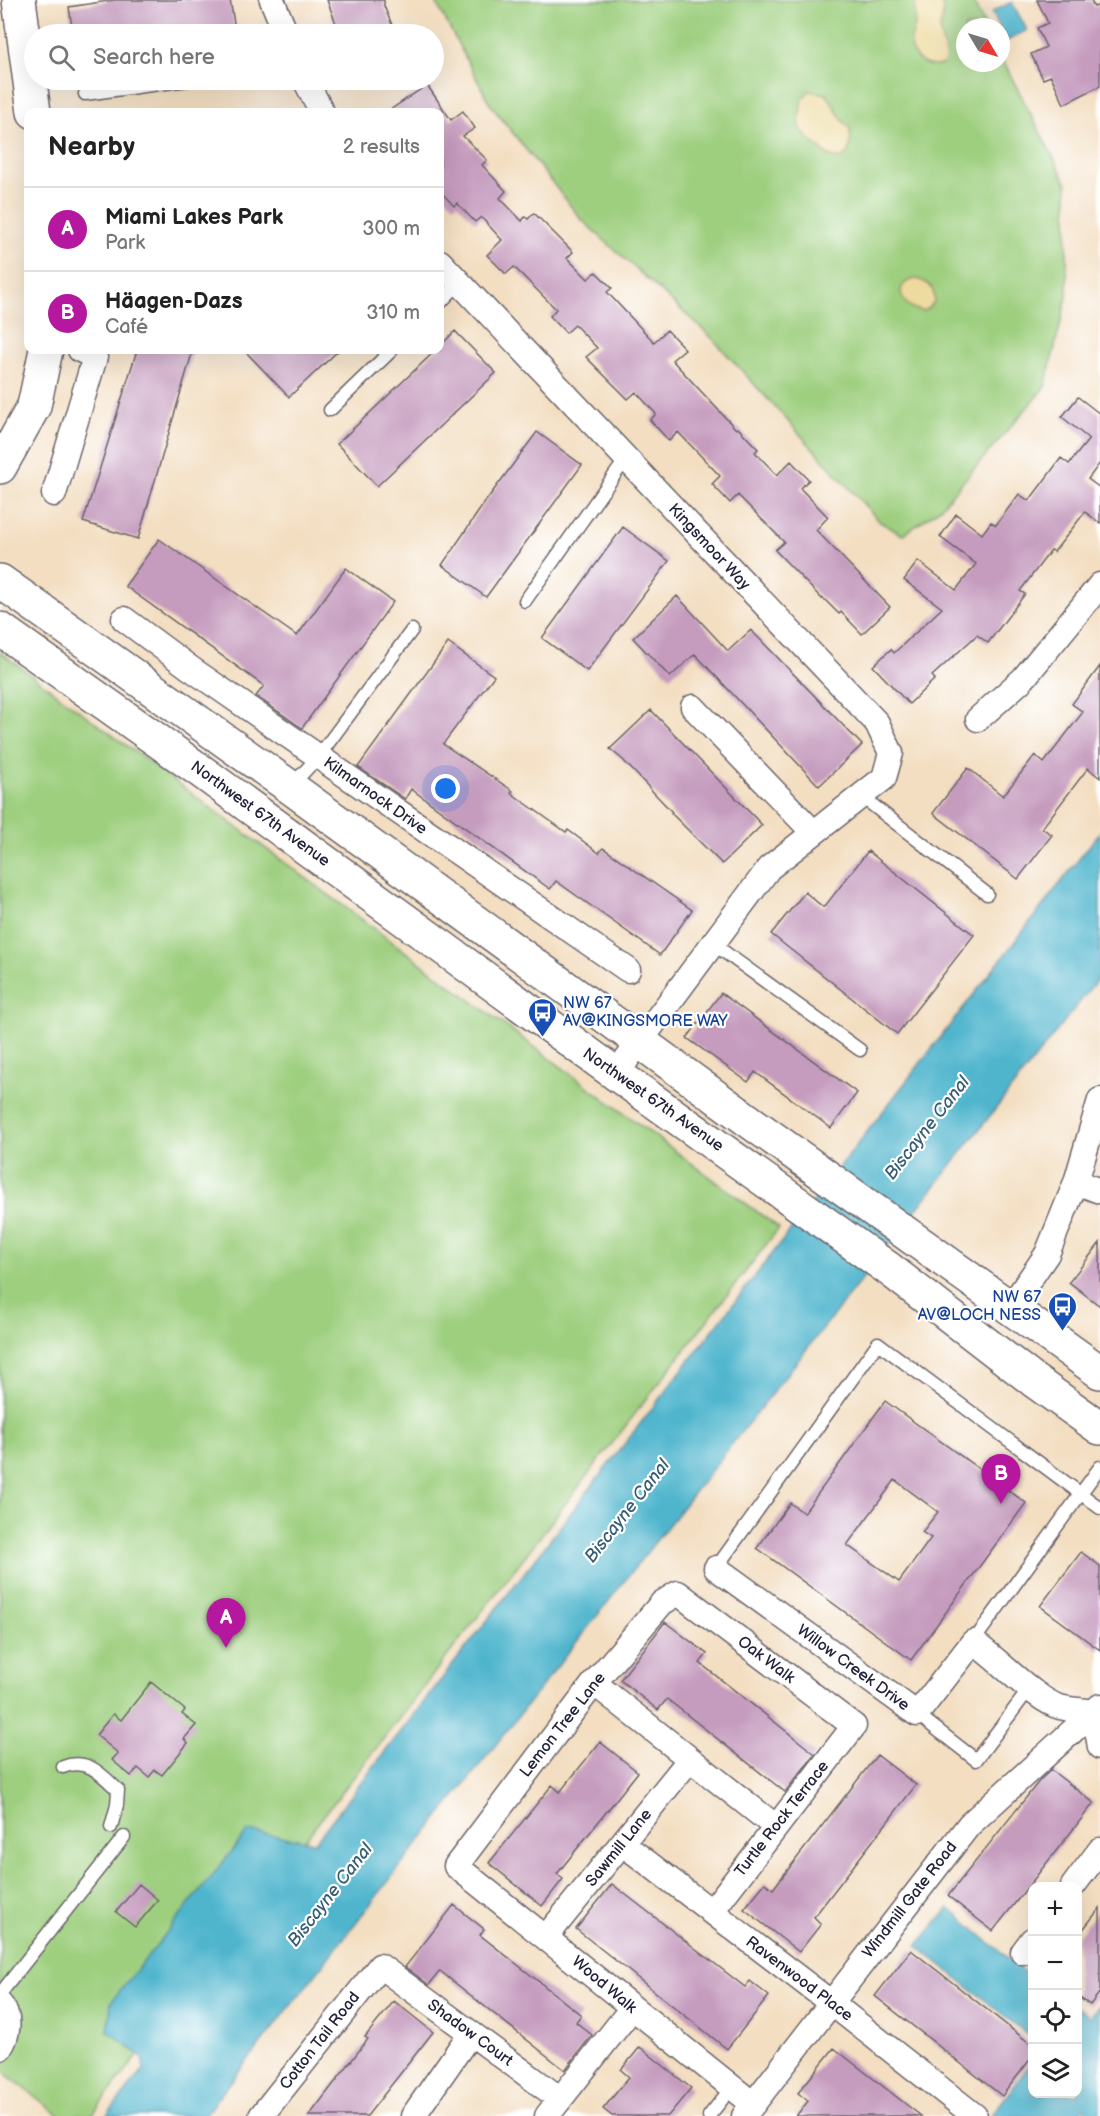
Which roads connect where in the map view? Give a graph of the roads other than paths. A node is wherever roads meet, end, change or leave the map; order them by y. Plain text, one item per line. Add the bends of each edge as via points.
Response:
1 (20, 0) edge
2 (272, 0) edge
3 (282, 24) edge
4 (24, 32) edge
5 (31, 90) edge
6 (114, 90) edge
7 (310, 90) edge
8 (85, 94) dead end
9 (34, 108) edge
10 (320, 108) edge
11 (444, 266) edge
12 (459, 283) junction
13 (444, 299) edge
14 (45, 354) edge
15 (89, 354) edge
16 (388, 354) edge
17 (330, 410) dead end
18 (626, 459) junction
19 (0, 467) edge
20 (54, 494) dead end
21 (0, 581) edge
22 (1100, 585) edge
23 (525, 601) dead end
24 (124, 619) dead end
25 (0, 629) edge
26 (412, 630) dead end
27 (693, 707) dead end
28 (978, 719) dead end
29 (318, 757) junction
30 (290, 787) junction
31 (861, 796) junction
32 (267, 819) junction
33 (813, 832) junction
34 (987, 894) dead end
35 (712, 944) junction
36 (628, 970) dead end
37 (640, 1041) junction
38 (860, 1050) dead end
39 (616, 1074) junction
40 (1100, 1100) edge
41 (1076, 1182) junction
42 (1100, 1191) edge
43 (935, 1305) junction
44 (1010, 1308) junction
45 (1100, 1372) edge
46 (1034, 1380) junction
47 (1100, 1428) edge
48 (1100, 1467) edge
49 (1080, 1494) junction
50 (1100, 1508) edge
51 (716, 1568) joint
52 (678, 1593) joint
53 (974, 1641) junction
54 (594, 1683) junction
55 (1030, 1688) junction
56 (1097, 1709) edge
57 (917, 1714) junction
58 (854, 1726) joint
59 (1100, 1747) edge
60 (690, 1759) junction
61 (63, 1767) dead end
62 (111, 1827) dead end
63 (776, 1827) junction
64 (124, 1837) dead end
65 (622, 1844) junction
66 (1100, 1850) edge
67 (456, 1866) joint
68 (1076, 1882) edge
69 (711, 1912) junction
70 (546, 1936) junction
71 (380, 1966) joint
72 (0, 1994) edge
73 (830, 2002) junction
74 (0, 2004) edge
75 (632, 2008) junction
76 (470, 2034) junction
77 (0, 2048) edge
78 (732, 2087) junction
79 (554, 2108) edge
80 (749, 2110) edge
81 (261, 2116) edge
82 (413, 2116) edge
83 (709, 2116) edge
84 (975, 2116) edge

1 - 4 main road
2 - 3 street
5 - 9 main road
6 - 8 lane
7 - 10 street
11 - 12 street, Kingsmoor Way
12 - 13 lane
12 - 18 street, Kingsmoor Way
14 - 19 main road via 34,406
15 - 20 street via 96,357
16 - 17 lane
18 - 23 lane
18 - 31 street, Kingsmoor Way via 877,723 891,753 885,778
21 - 30 main road
22 - 28 street via 1023,679
24 - 29 street, Kilmarnock Drive
25 - 32 main road, Northwest 67th Avenue
26 - 29 lane
27 - 33 street
29 - 30 lane
29 - 36 street, Kilmarnock Drive
30 - 32 main road
30 - 37 main road
31 - 33 street, Kingsmoor Way
31 - 34 lane
32 - 39 main road, Northwest 67th Avenue
33 - 35 street, Kingsmoor Way via 769,868
35 - 37 street, Kingsmoor Way
35 - 38 lane
37 - 39 street, Kingsmoor Way
37 - 44 main road
39 - 43 main road, Northwest 67th Avenue
40 - 41 street
41 - 42 street
41 - 44 street via 1047,1254
43 - 44 main road via 994,1314
43 - 46 main road, Northwest 67th Avenue
44 - 45 main road
44 - 46 main road via 1009,1326 1020,1358
46 - 47 main road, Northwest 67th Avenue
48 - 49 lane
49 - 50 lane
49 - 51 lane via 878,1343
49 - 53 lane
51 - 57 street, Willow Creek Drive
52 - 54 street, Lemon Tree Lane via 662,1603
52 - 58 street, Oak Walk
53 - 55 street
53 - 57 street, Willow Creek Drive
54 - 60 street
54 - 67 street, Lemon Tree Lane
55 - 56 street via 1058,1707
55 - 57 lane via 976,1760
56 - 59 street
56 - 73 street, Windmill Gate Road via 969,1825
58 - 63 street, Turtle Rock Terrace
60 - 63 street
60 - 65 street, Sawmill Lane
61 - 62 lane via 85,1764 118,1790
63 - 69 street, Turtle Rock Terrace
64 - 72 lane
65 - 69 street, Ravenwood Place
65 - 70 street, Sawmill Lane
66 - 68 street
67 - 70 street, Wood Walk
69 - 73 street, Ravenwood Place
70 - 75 street, Wood Walk
71 - 76 street, Shadow Court
71 - 81 street, Cotton Tail Road
73 - 80 street, Windmill Gate Road
73 - 84 street, Ravenwood Place
74 - 77 street via 8,2024
75 - 78 street, Wood Walk
75 - 79 street
76 - 79 street, Shadow Court
76 - 82 street
78 - 80 street, Wood Walk
78 - 83 lane

